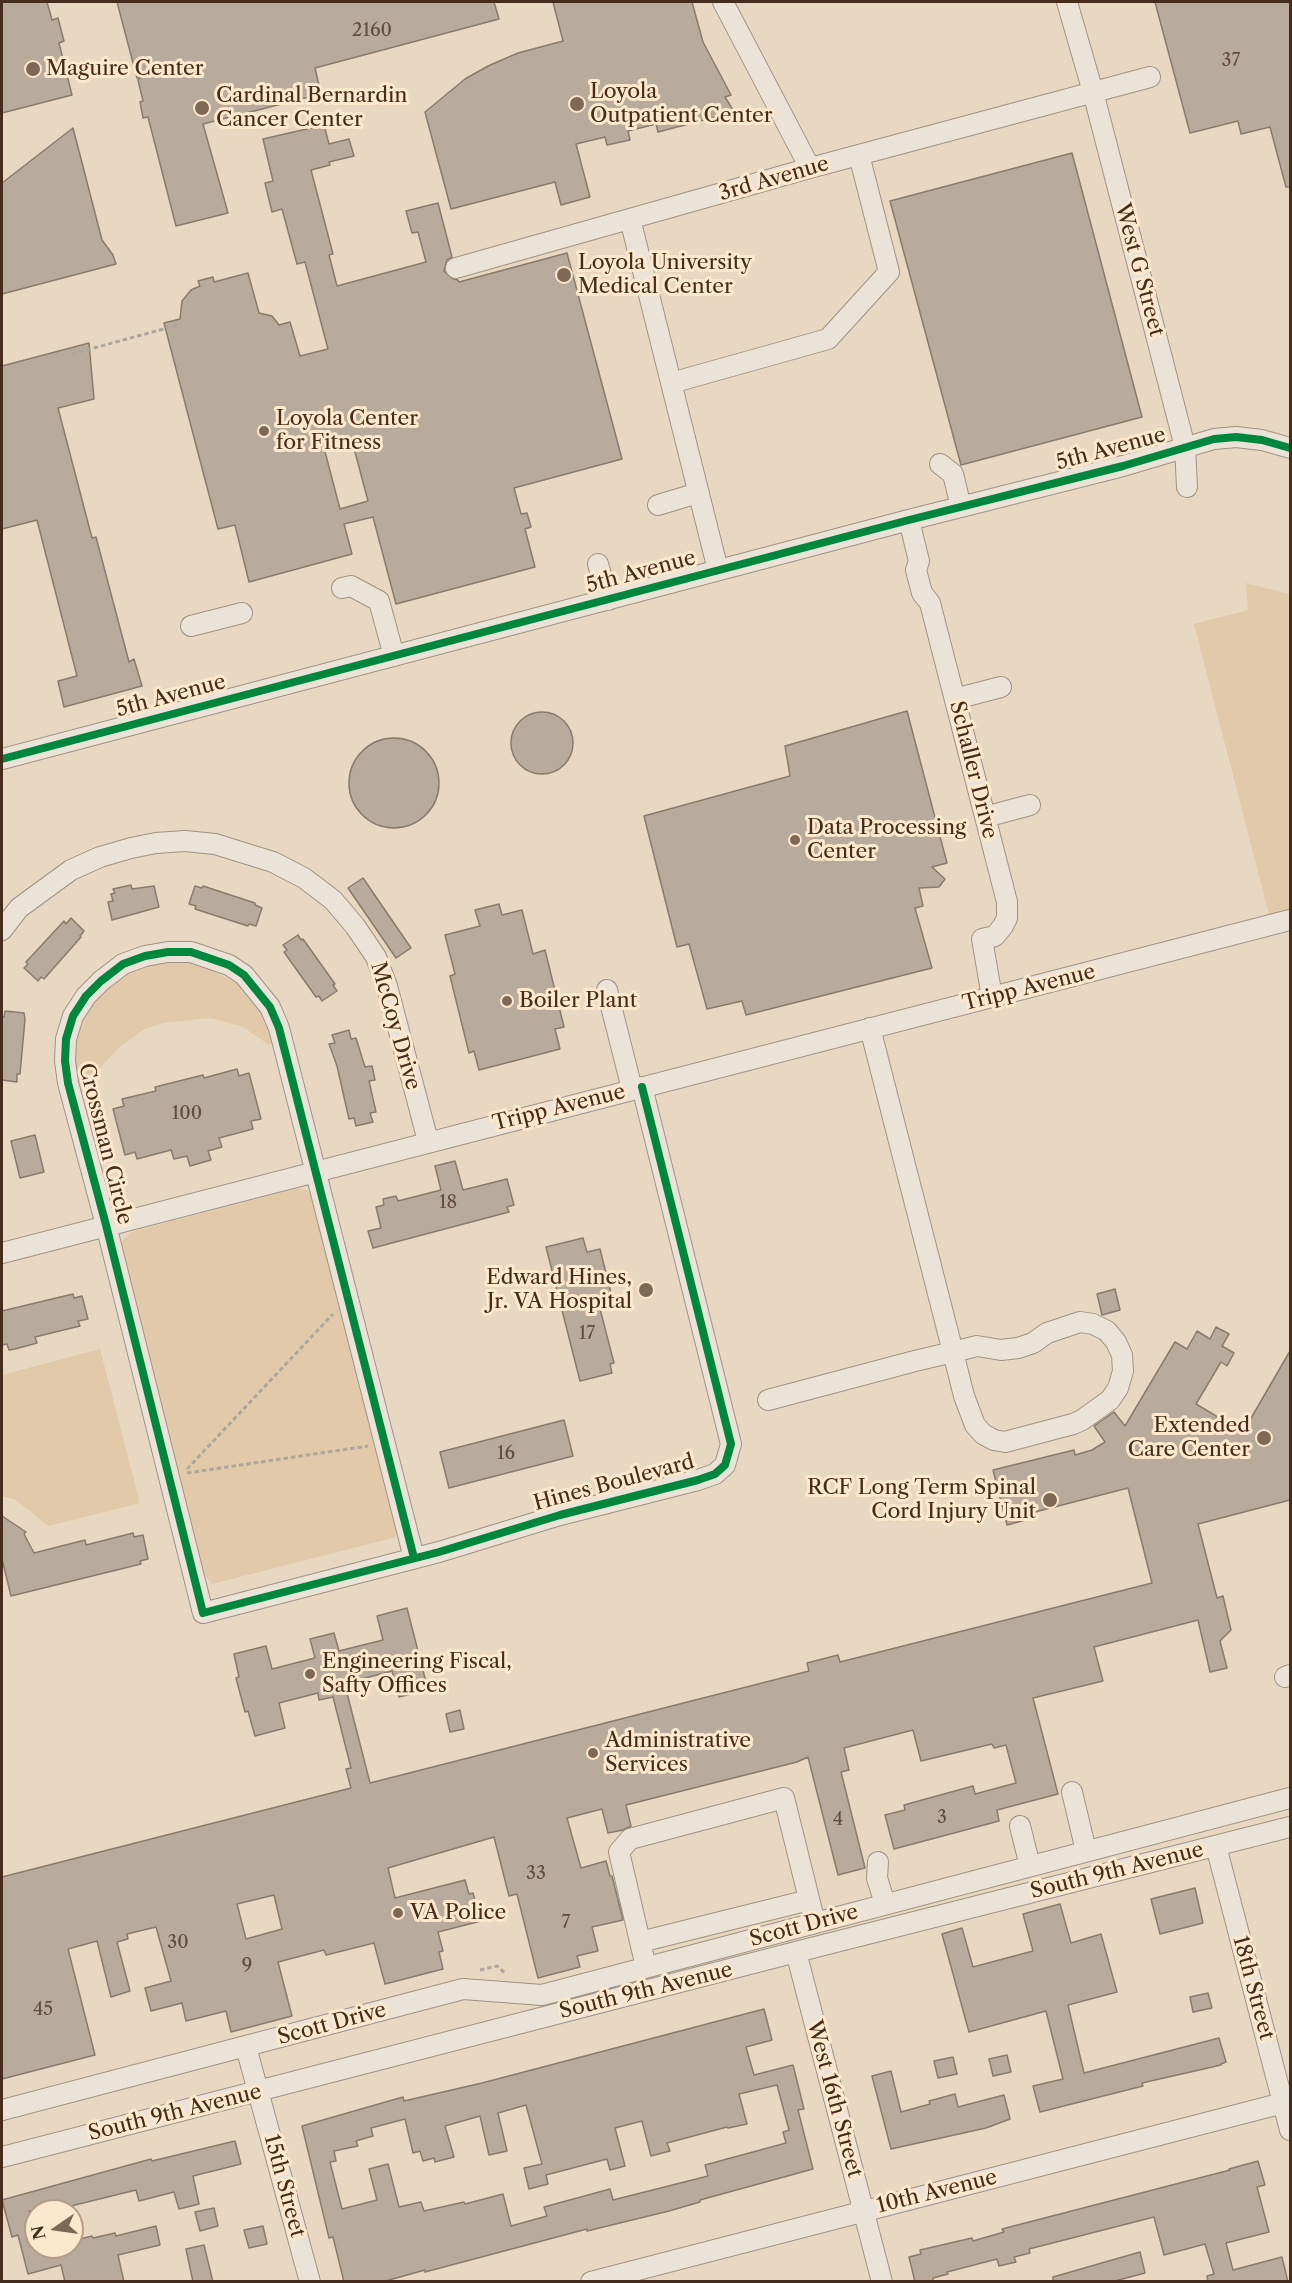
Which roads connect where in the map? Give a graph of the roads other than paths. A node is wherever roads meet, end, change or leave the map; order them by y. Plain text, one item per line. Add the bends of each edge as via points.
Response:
1 (723, 2) edge
2 (1067, 2) edge
3 (1150, 77) dead end
4 (1093, 92) junction
5 (859, 155) junction
6 (810, 168) junction
7 (630, 219) junction
8 (456, 268) dead end
9 (671, 383) junction
10 (1185, 447) junction
11 (1290, 448) edge
12 (1187, 487) dead end
13 (700, 499) junction
14 (659, 511) dead end
15 (909, 520) junction
16 (598, 564) dead end
17 (718, 570) junction
18 (342, 588) dead end
19 (608, 600) junction
20 (242, 613) dead end
21 (191, 626) dead end
22 (394, 656) junction
23 (1001, 687) dead end
24 (955, 699) junction
25 (2, 759) edge
26 (1030, 805) dead end
27 (985, 817) junction
28 (1290, 920) edge
29 (2, 930) edge
30 (607, 990) dead end
31 (998, 995) junction
32 (870, 1028) junction
33 (637, 1088) junction
34 (428, 1142) junction
35 (315, 1171) junction
36 (106, 1225) junction
37 (2, 1252) edge
38 (953, 1352) junction
39 (768, 1400) dead end
40 (414, 1558) junction
41 (203, 1613) joint
42 (1072, 1792) dead end
43 (1290, 1798) edge
44 (1020, 1826) dead end
45 (1290, 1827) edge
46 (1216, 1846) junction
47 (1086, 1851) junction
48 (878, 1862) dead end
49 (1030, 1866) junction
50 (809, 1900) junction
51 (885, 1904) junction
52 (815, 1923) junction
53 (640, 1942) junction
54 (796, 1952) junction
55 (646, 1967) junction
56 (246, 2047) junction
57 (258, 2091) junction
58 (1283, 2103) junction
59 (2, 2110) edge
60 (1290, 2130) edge
61 (2, 2157) edge
62 (864, 2211) junction
63 (310, 2282) edge
64 (591, 2282) edge
65 (882, 2282) edge

1 - 6 street
2 - 4 street, West G Street
3 - 4 street, 3rd Avenue
4 - 5 street, 3rd Avenue
4 - 10 street, West G Street
5 - 6 street, 3rd Avenue
5 - 9 street via 889,272 828,339
6 - 7 street, 3rd Avenue
7 - 8 street, 3rd Avenue
7 - 9 street
9 - 13 street
10 - 11 street, 5th Avenue via 1236,437
10 - 12 street, West G Street
10 - 15 street, 5th Avenue
13 - 14 street
13 - 17 street
15 - 17 street, 5th Avenue
15 - 24 street, Schaller Drive via 919,561 916,570 922,593 930,603
16 - 19 street
17 - 19 street, 5th Avenue
18 - 22 street via 351,586 379,601
19 - 22 street, 5th Avenue
20 - 21 street
22 - 25 street, 5th Avenue
23 - 24 street
24 - 27 street, Schaller Drive
26 - 27 street
27 - 31 street, Schaller Drive via 1008,910 1007,918 989,937
28 - 31 street, Tripp Avenue
29 - 34 street, McCoy Drive via 19,908 71,870 131,848 185,841 215,844 273,862 304,878 333,900 376,957
30 - 33 street, Hines Boulevard
31 - 32 street, Tripp Avenue
32 - 33 street, Tripp Avenue
32 - 38 street
33 - 34 street, Tripp Avenue
33 - 40 street, Hines Boulevard via 731,1444 725,1465 698,1480
34 - 35 street, Tripp Avenue
35 - 36 street, Tripp Avenue
35 - 36 street, Crossman Circle via 279,1028 257,990 244,975 212,958 191,952 145,956 123,964 100,981 73,1016 66,1039 68,1083
35 - 40 street, Crossman Circle
36 - 37 street, Tripp Avenue
36 - 41 street, Crossman Circle
38 - 38 street via 975,1425 982,1434 1005,1442 1082,1420 1110,1400 1123,1371 1122,1355 1107,1331 1080,1322 1018,1348 977,1346
38 - 39 street
40 - 41 street, Hines Boulevard
42 - 47 street
43 - 47 street, Scott Drive
44 - 49 street
45 - 46 street, South 9th Avenue
46 - 54 street, South 9th Avenue
46 - 58 street, 18th Street
47 - 49 street, Scott Drive
48 - 51 street via 877,1878
49 - 51 street, Scott Drive
50 - 52 street
50 - 53 street
50 - 53 street via 784,1798 630,1839 619,1852
51 - 52 street, Scott Drive
52 - 55 street, Scott Drive
53 - 55 street
54 - 57 street, South 9th Avenue
54 - 62 street, West 16th Street
55 - 56 street, Scott Drive via 542,1995 463,1989
56 - 57 street, 15th Street
56 - 59 street, Scott Drive
57 - 61 street, South 9th Avenue
57 - 63 street, 15th Street
58 - 60 street, 18th Street
58 - 62 street, 10th Avenue
62 - 64 street, 10th Avenue
62 - 65 street, West 16th Street

